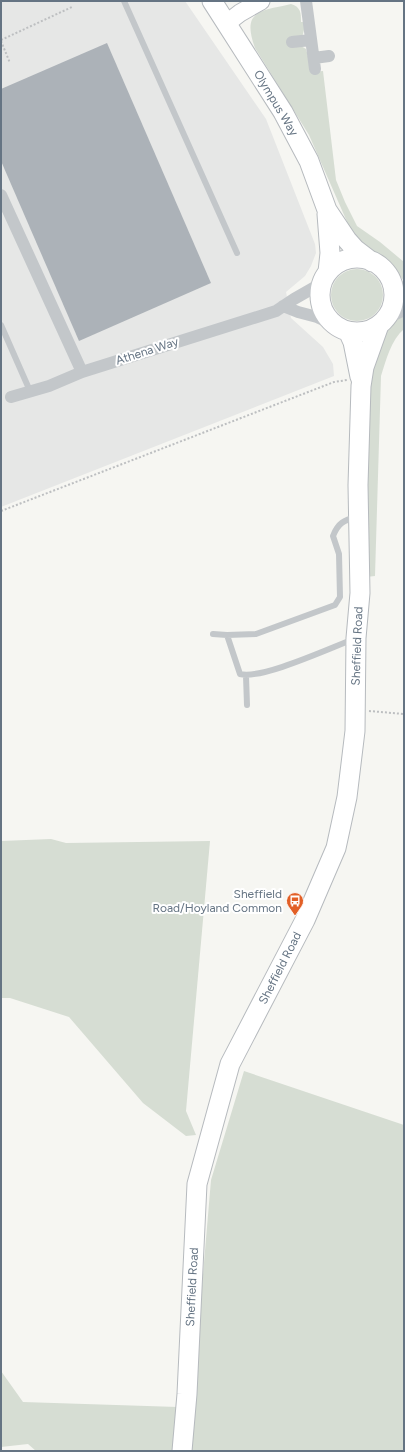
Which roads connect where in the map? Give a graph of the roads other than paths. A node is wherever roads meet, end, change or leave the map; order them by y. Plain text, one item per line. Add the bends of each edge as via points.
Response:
1 (124, 1) edge
2 (212, 1) edge
3 (261, 1) edge
4 (306, 1) edge
5 (227, 23) junction
6 (311, 40) junction
7 (292, 42) dead end
8 (329, 56) dead end
9 (1, 195) edge
10 (327, 210) junction
11 (237, 252) dead end
12 (372, 262) junction
13 (325, 278) junction
14 (390, 278) junction
15 (404, 291) edge
16 (283, 306) junction
17 (404, 310) edge
18 (383, 321) junction
19 (1, 325) edge
20 (342, 329) junction
21 (82, 372) junction
22 (360, 383) junction
23 (30, 391) junction
24 (11, 397) dead end
25 (358, 517) junction
26 (214, 634) dead end
27 (227, 635) junction
28 (356, 638) junction
29 (246, 676) junction
30 (247, 705) dead end
31 (182, 1451) edge

1 - 11 lane
2 - 5 main road, Olympus Way
3 - 5 street
4 - 6 street
5 - 10 main road, Olympus Way via 287,119 308,160
6 - 7 street
6 - 8 street via 314,64
9 - 21 street
10 - 12 main road, Olympus Way via 347,240
10 - 13 main road, Olympus Way via 330,253
12 - 13 main road, Olympus Way via 360,258 348,259 337,264
12 - 14 main road, Olympus Way via 382,268
13 - 16 street, Athena Way
13 - 20 main road, Olympus Way via 320,295 322,307 328,318
14 - 15 street
14 - 18 main road via 394,298 392,308
16 - 20 street via 317,317
16 - 21 street, Athena Way via 276,311
17 - 18 street
18 - 20 main road via 370,330 360,332
18 - 22 main road, Sheffield Road
19 - 23 lane
20 - 22 main road, Sheffield Road via 353,342
21 - 23 street, Athena Way via 50,386
22 - 25 main road, Sheffield Road
23 - 24 street, Athena Way
25 - 27 lane via 338,525 333,536 340,554 340,597 335,605 256,634
25 - 28 main road, Sheffield Road via 360,593
26 - 27 lane
27 - 29 lane via 240,674
28 - 29 lane via 278,669
28 - 31 main road, Sheffield Road via 355,731 347,797 336,848 305,920 230,1064 197,1184
29 - 30 lane

